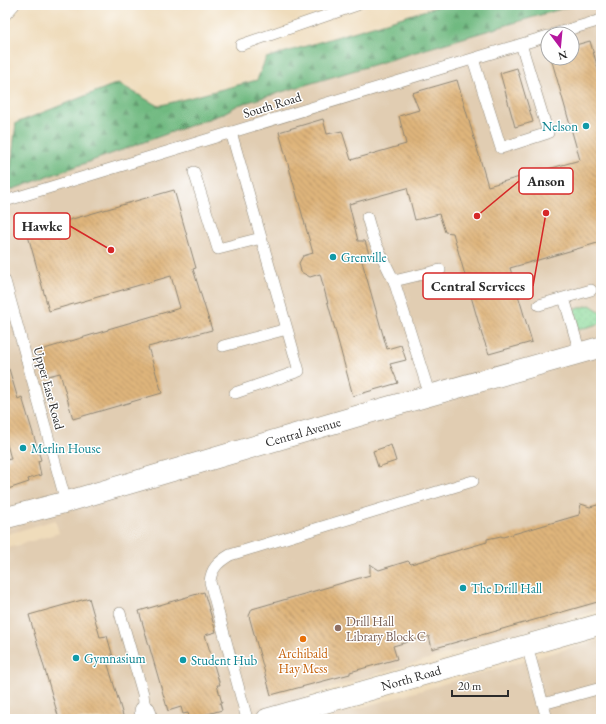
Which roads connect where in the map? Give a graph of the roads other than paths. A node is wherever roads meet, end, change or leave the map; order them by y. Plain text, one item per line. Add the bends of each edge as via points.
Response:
1 (14, 5) edge
2 (357, 5) edge
3 (5, 15) edge
4 (601, 20) edge
5 (580, 26) edge
6 (540, 38) edge
7 (521, 44) junction
8 (241, 45) dead end
9 (473, 59) junction
10 (231, 132) junction
11 (194, 172) dead end
12 (5, 201) edge
13 (367, 217) dead end
14 (261, 238) junction
15 (440, 270) dead end
16 (5, 281) edge
17 (394, 281) junction
18 (591, 290) dead end
19 (564, 298) junction
20 (539, 305) dead end
21 (287, 329) junction
22 (223, 346) dead end
23 (601, 347) edge
24 (580, 353) junction
25 (236, 393) dead end
26 (430, 396) junction
27 (473, 481) dead end
28 (66, 502) junction
29 (5, 518) edge
30 (120, 614) dead end
31 (601, 624) edge
32 (527, 646) junction
33 (601, 688) edge
34 (543, 704) junction
35 (146, 715) edge
36 (247, 719) edge
37 (267, 719) edge
38 (547, 719) edge

1 - 3 lane
2 - 8 lane
4 - 5 lane
6 - 7 lane, South Road
7 - 9 lane, South Road
7 - 9 lane via 548,133 501,148
9 - 10 lane, South Road
10 - 12 lane, South Road
10 - 14 lane
11 - 14 lane via 218,249
13 - 17 lane via 373,238
14 - 21 lane
15 - 17 lane
16 - 28 lane, Upper East Road
17 - 26 lane
18 - 19 lane
19 - 20 lane
19 - 24 lane
21 - 22 lane
21 - 25 lane via 299,372
23 - 24 street, Central Avenue
24 - 26 street, Central Avenue
26 - 28 street, Central Avenue
27 - 36 lane via 230,555 219,561 211,573 210,582
28 - 29 street, Central Avenue
30 - 35 lane via 143,694
31 - 32 street, North Road
32 - 34 lane
32 - 37 street, North Road
33 - 34 lane
34 - 38 lane

